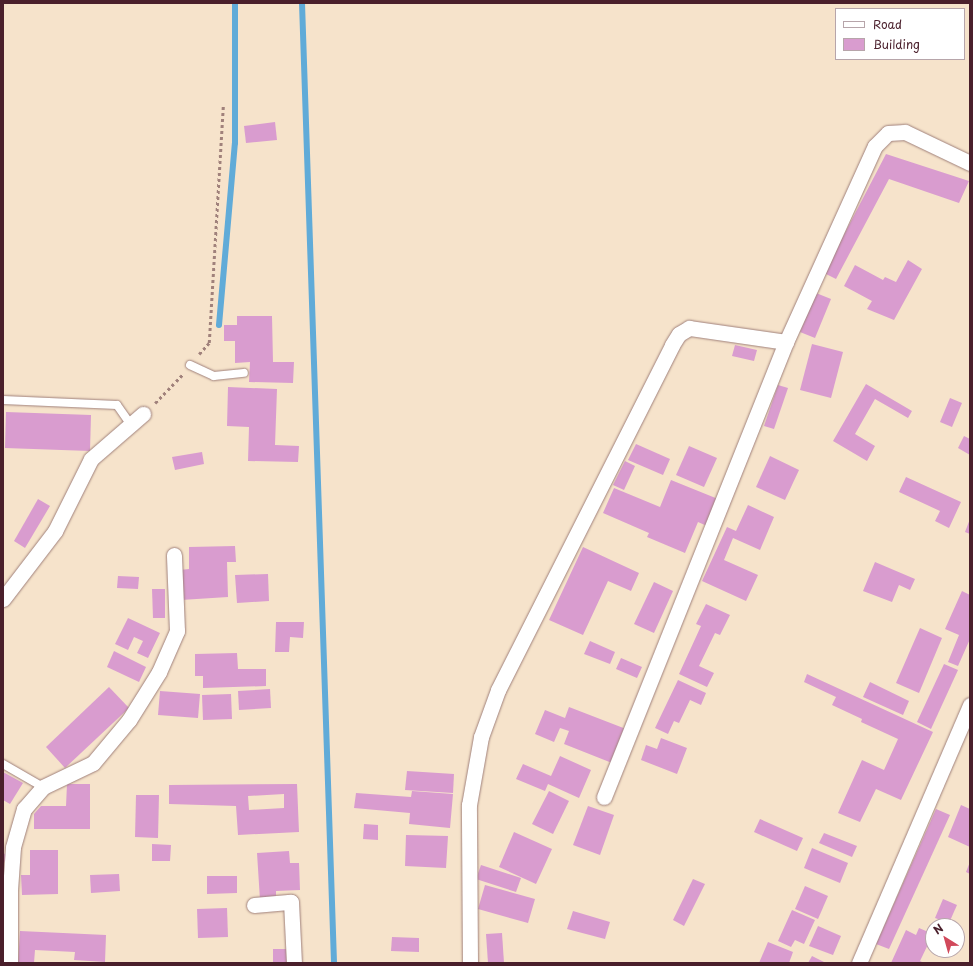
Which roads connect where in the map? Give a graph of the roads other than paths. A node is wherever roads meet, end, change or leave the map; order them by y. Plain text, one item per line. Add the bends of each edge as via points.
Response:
1 (970, 162) edge
2 (786, 342) junction
3 (190, 365) road end
4 (244, 373) dead end
5 (3, 400) edge
6 (143, 414) road end
7 (131, 425) junction
8 (174, 555) dead end
9 (3, 599) edge
10 (970, 705) edge
11 (3, 764) edge
12 (43, 787) junction
13 (604, 797) dead end
14 (254, 905) dead end
15 (10, 963) edge
16 (294, 963) edge
17 (470, 963) edge
18 (859, 963) edge

1 - 2 street via 905,132 888,133 875,146
2 - 13 street
2 - 17 street via 689,328 678,334 672,345 498,690 481,737 469,805
3 - 4 lane via 214,376
5 - 7 lane via 117,405
6 - 7 street
7 - 9 street via 91,459 55,531
8 - 12 street via 177,631 159,672 129,720 93,763
10 - 18 street
11 - 12 lane
12 - 15 street via 24,809 14,847 10,890
14 - 16 street via 291,902

